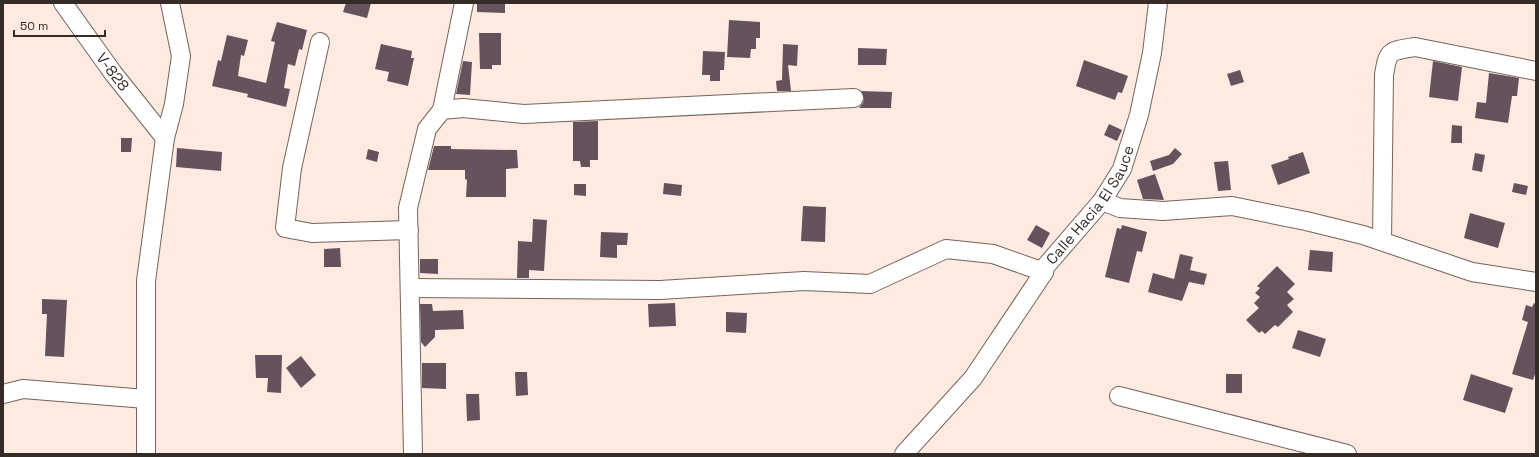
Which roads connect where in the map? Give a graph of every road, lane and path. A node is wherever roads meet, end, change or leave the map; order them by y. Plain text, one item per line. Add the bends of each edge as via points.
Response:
1 (63, 3) edge
2 (170, 3) edge
3 (464, 3) edge
4 (1158, 3) edge
5 (320, 42) dead end
6 (1536, 71) edge
7 (854, 98) dead end
8 (442, 110) junction
9 (165, 138) junction
10 (1102, 201) junction
11 (408, 230) junction
12 (1382, 242) junction
13 (1044, 272) junction
14 (1536, 282) edge
15 (410, 288) junction
16 (3, 394) edge
17 (1119, 396) dead end
18 (146, 399) junction
19 (146, 454) edge
20 (413, 454) edge
21 (904, 454) edge
22 (1347, 454) edge

1 - 9 street, V-828 via 113,73
2 - 9 street via 181,56 174,104
3 - 8 street
4 - 10 street, Calle Hacia El Sauce via 1152,53 1139,115 1122,169
5 - 11 street via 292,168 285,228 312,233
6 - 12 street via 1415,48 1397,50 1389,55 1384,75
7 - 8 street via 524,114 463,108
8 - 11 street via 427,129 408,208
9 - 18 street via 146,281
10 - 12 street via 1120,208 1163,211 1232,206 1306,221
10 - 13 street, Calle Hacia El Sauce via 1045,267
11 - 15 street
12 - 14 street via 1472,272
13 - 15 street via 993,254 946,249 870,284 804,282 660,290
13 - 21 street, Calle Hacia El Sauce via 973,378
15 - 20 street
16 - 18 street via 23,389
17 - 22 street
18 - 19 street

